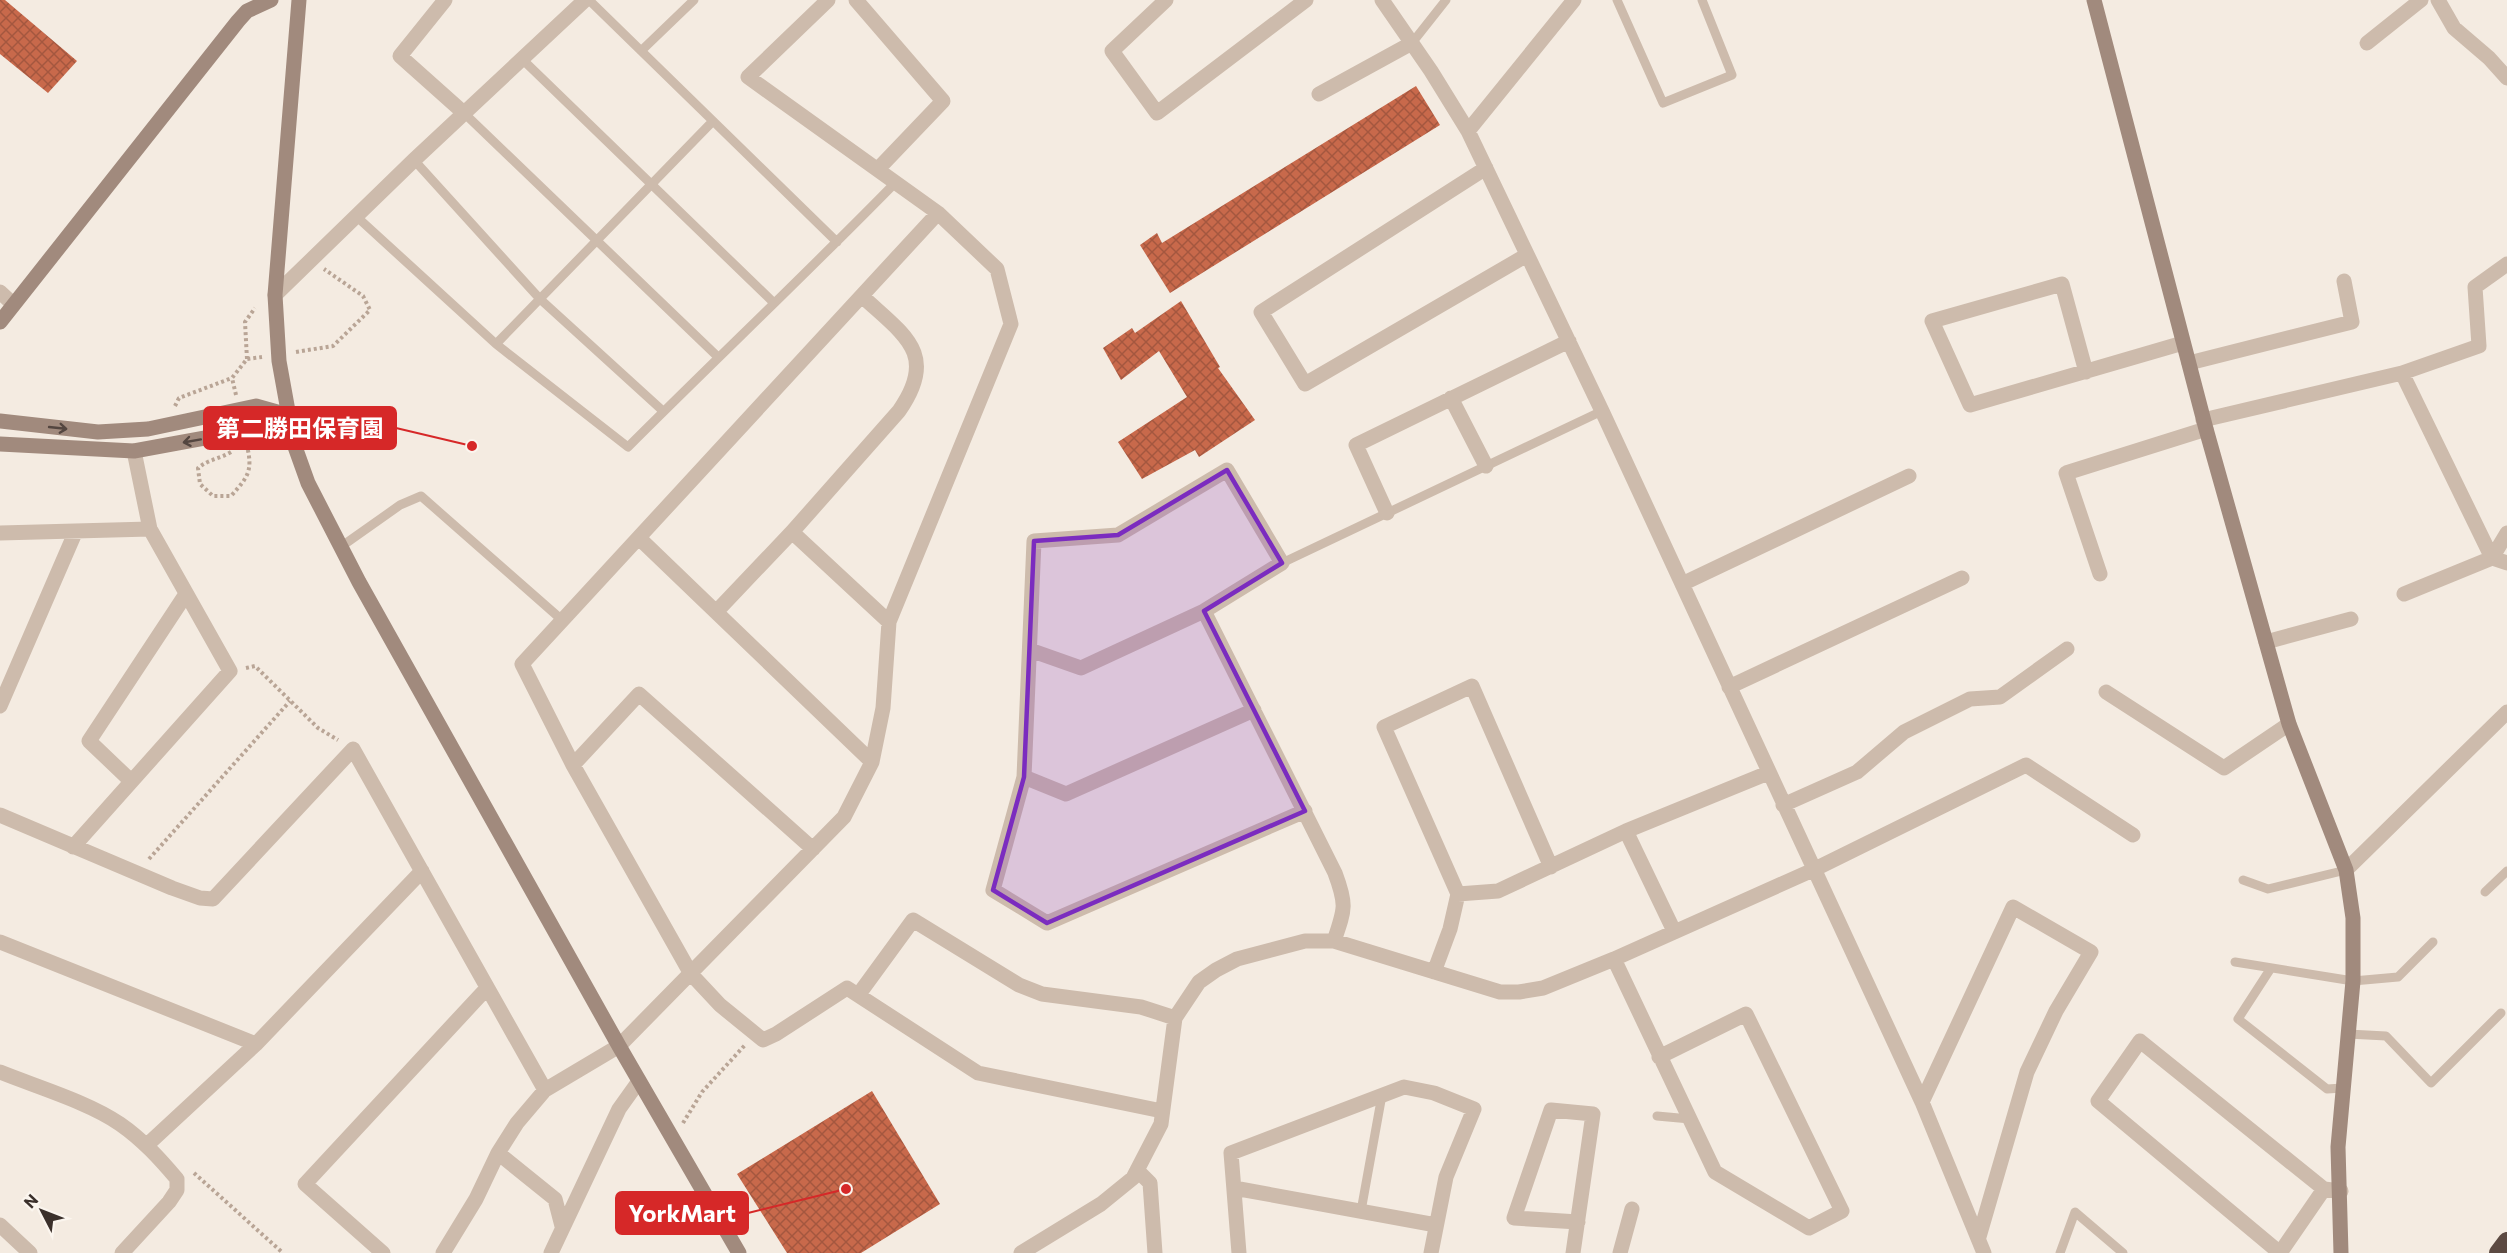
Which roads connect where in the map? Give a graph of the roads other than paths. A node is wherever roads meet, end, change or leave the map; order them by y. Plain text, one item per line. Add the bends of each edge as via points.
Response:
1 (271, 0) edge
2 (299, 0) edge
3 (446, 0) edge
4 (694, 0) edge
5 (828, 0) edge
6 (856, 0) edge
7 (1166, 0) edge
8 (1306, 0) edge
9 (1382, 0) edge
10 (1446, 0) edge
11 (1574, 0) edge
12 (1617, 0) edge
13 (1702, 0) edge
14 (2094, 0) edge
15 (2421, 0) edge
16 (2438, 0) edge
17 (580, 2) edge
18 (1412, 43) junction
19 (2367, 43) dead end
20 (641, 51) junction
21 (522, 59) junction
22 (2507, 78) edge
23 (1319, 94) dead end
24 (465, 114) junction
25 (713, 121) junction
26 (1468, 131) junction
27 (414, 160) junction
28 (1486, 168) junction
29 (878, 169) junction
30 (896, 182) junction
31 (652, 184) junction
32 (938, 213) junction
33 (357, 217) junction
34 (598, 240) junction
35 (837, 242) junction
36 (1527, 255) junction
37 (2507, 264) edge
38 (2344, 281) dead end
39 (0, 292) edge
40 (275, 295) junction
41 (863, 297) junction
42 (540, 299) junction
43 (773, 302) junction
44 (13, 304) junction
45 (0, 322) edge
46 (1569, 340) junction
47 (2183, 343) junction
48 (496, 344) junction
49 (718, 357) junction
50 (2189, 363) junction
51 (2086, 372) junction
52 (2402, 373) junction
53 (1451, 398) junction
54 (663, 411) junction
55 (1602, 411) junction
56 (288, 415) junction
57 (0, 421) edge
58 (2204, 424) junction
59 (0, 444) edge
60 (134, 451) junction
61 (1486, 466) junction
62 (1909, 476) dead end
63 (1387, 513) junction
64 (150, 529) junction
65 (792, 532) junction
66 (0, 533) edge
67 (75, 533) junction
68 (2507, 533) edge
69 (639, 538) junction
70 (342, 546) junction
71 (2492, 558) junction
72 (1282, 563) junction
73 (2507, 563) edge
74 (2100, 574) dead end
75 (1962, 578) dead end
76 (1682, 584) junction
77 (186, 594) junction
78 (2404, 594) dead end
79 (1204, 611) junction
80 (716, 612) junction
81 (2350, 619) dead end
82 (562, 620) junction
83 (889, 622) junction
84 (2266, 642) junction
85 (2067, 649) dead end
86 (1030, 650) junction
87 (1729, 687) junction
88 (2106, 692) dead end
89 (0, 705) edge
90 (1254, 710) junction
91 (2507, 712) edge
92 (2289, 724) junction
93 (872, 762) junction
94 (573, 765) junction
95 (1768, 773) junction
96 (1024, 777) junction
97 (131, 782) junction
98 (1783, 805) junction
99 (1305, 811) junction
100 (0, 815) edge
101 (1626, 831) junction
102 (2133, 835) dead end
103 (73, 847) junction
104 (813, 849) junction
105 (1551, 867) junction
106 (1813, 870) junction
107 (2346, 870) junction
108 (422, 871) junction
109 (2507, 871) edge
110 (2243, 880) dead end
111 (2485, 892) dead end
112 (1458, 894) junction
113 (1674, 931) junction
114 (1334, 941) junction
115 (0, 942) edge
116 (2433, 942) dead end
117 (1614, 960) junction
118 (2235, 962) dead end
119 (2271, 968) junction
120 (1434, 972) junction
121 (691, 974) junction
122 (2352, 981) junction
123 (487, 987) junction
124 (858, 994) junction
125 (2501, 1013) dead end
126 (1175, 1018) junction
127 (2348, 1034) junction
128 (256, 1044) junction
129 (619, 1046) junction
130 (1659, 1057) junction
131 (0, 1072) edge
132 (639, 1081) junction
133 (2343, 1088) junction
134 (545, 1090) junction
135 (1382, 1095) junction
136 (1922, 1102) junction
137 (1162, 1111) junction
138 (1657, 1116) dead end
139 (1690, 1119) junction
140 (147, 1145) junction
141 (498, 1153) junction
142 (1137, 1170) junction
143 (1234, 1188) junction
144 (2324, 1189) junction
145 (2341, 1191) junction
146 (1632, 1209) dead end
147 (1361, 1211) junction
148 (1578, 1222) junction
149 (0, 1225) edge
150 (1436, 1225) junction
151 (562, 1226) junction
152 (1979, 1237) junction
153 (2507, 1241) edge
154 (30, 1253) edge
155 (122, 1253) edge
156 (383, 1253) edge
157 (443, 1253) edge
158 (551, 1253) edge
159 (739, 1253) edge
160 (1021, 1253) edge
161 (1155, 1253) edge
162 (1239, 1253) edge
163 (1431, 1253) edge
164 (1573, 1253) edge
165 (1620, 1253) edge
166 (1984, 1253) edge
167 (2060, 1253) edge
168 (2123, 1253) edge
169 (2341, 1253) edge
170 (2498, 1253) edge

1 - 44 street via 247,11 238,21
2 - 40 street
3 - 24 street via 400,56
4 - 20 lane
5 - 29 street via 748,77
6 - 29 street via 943,100
7 - 8 street via 1112,51 1157,113
9 - 18 street
10 - 18 lane
11 - 26 street
12 - 13 lane via 1663,103 1732,75
14 - 47 street
15 - 19 street
16 - 22 street via 2454,28
17 - 20 lane
17 - 21 street
18 - 23 street
18 - 26 street
20 - 25 lane
21 - 24 street
21 - 31 lane
24 - 27 street
24 - 34 lane
25 - 31 lane
25 - 35 lane
26 - 28 street
27 - 33 street
27 - 42 lane
28 - 36 street
28 - 36 street via 1261,312 1305,384
29 - 30 street
30 - 32 street
30 - 35 lane
31 - 34 lane
31 - 43 lane
32 - 41 street
32 - 83 street via 997,269 1011,324
33 - 40 street
33 - 48 lane
34 - 42 lane
34 - 49 lane
35 - 43 lane
36 - 46 street
37 - 52 street via 2475,287 2479,346
38 - 50 street via 2352,322
39 - 44 street
40 - 56 street via 279,361
41 - 65 street via 907,338 914,350 918,364 912,393
41 - 69 street
42 - 48 lane
42 - 54 lane
43 - 49 lane
44 - 45 street
46 - 53 street
46 - 55 street
47 - 50 street
47 - 51 street
48 - 54 lane via 627,447
49 - 54 lane
50 - 58 street
51 - 51 street via 1970,405 1932,321 2062,284
52 - 58 street
52 - 71 street
53 - 61 street
53 - 63 street via 1356,445
55 - 61 lane
55 - 76 street
57 -> 56 street via 98,432 160,427 256,406
56 -> 60 street via 259,428
56 - 70 street via 308,483
58 - 74 street via 2066,473
58 - 84 street
59 - 60 street
60 - 64 street
61 - 63 lane
62 - 76 street
63 - 72 lane
64 - 67 street
64 - 77 street
65 - 80 street
65 - 83 street
66 - 67 street
67 - 89 street
68 - 71 street
69 - 80 street
69 - 82 street
70 - 82 lane via 400,505 421,496
70 - 129 street
71 - 73 street
71 - 78 street
72 - 79 street
72 - 86 street via 1227,470 1118,535 1034,541
75 - 87 street
76 - 87 street
77 - 97 street via 89,741
77 - 97 street via 230,671
79 - 86 street via 1081,668
79 - 90 street
80 - 93 street
81 - 84 street
82 - 94 street via 522,664
83 - 93 street via 883,708
84 - 92 street
85 - 98 street via 2000,697 1970,699 1904,732 1857,772
86 - 96 street
87 - 95 street
88 - 92 street via 2224,768
90 - 96 street via 1066,794
90 - 99 street
91 - 107 street
92 - 107 street
93 - 104 street via 844,817
94 - 104 street via 639,694
94 - 121 street
95 - 98 street
95 - 101 street
96 - 99 street via 993,891 1047,923
97 - 103 street
98 - 106 street
99 - 114 street via 1344,898
100 - 103 street
101 - 105 street
101 - 113 street
102 - 106 street via 2026,765
103 - 108 street via 213,900 352,749
104 - 121 street
105 - 112 street via 1498,891
105 - 112 street via 1472,686 1384,727
106 - 113 street
106 - 136 street
107 - 110 lane via 2268,889
107 - 122 street via 2353,918
108 - 123 street
108 - 128 street
109 - 111 lane
112 - 120 street
113 - 117 street
114 - 120 street
114 - 126 street via 1305,941 1237,959 1199,982
115 - 128 street
116 - 122 lane via 2398,977
117 - 120 street via 1561,982 1519,992 1500,993
117 - 130 street
118 - 119 lane
119 - 122 lane
119 - 133 lane via 2238,1019 2327,1089
121 - 124 street via 720,1005 763,1040 847,988
121 - 129 street
122 - 127 street
123 - 134 street
123 - 156 street via 305,1184
124 - 126 street via 913,920 1019,985 1042,994 1141,1007
124 - 137 street via 978,1073
125 - 127 lane via 2431,1083 2386,1036
126 - 137 street
127 - 133 street
128 - 140 street
129 - 132 street
129 - 134 street
130 - 139 street
130 - 139 street via 1746,1014 1842,1211 1809,1228 1715,1172
131 - 140 street via 86,1107 118,1123
132 - 151 street via 619,1109
132 - 159 street
133 - 145 street via 2338,1147
134 - 141 street
135 - 143 street via 1231,1153
135 - 147 lane
135 - 150 street via 1404,1087 1434,1093 1474,1109 1446,1177
136 - 152 street
136 - 152 street via 2013,907 2091,952 2056,1011 2027,1072
137 - 142 street via 1161,1124
138 - 139 lane
140 - 155 street via 177,1179 177,1190
141 - 151 street via 555,1199
141 - 157 street
142 - 160 street via 1133,1178 1101,1204
142 - 161 street via 1150,1183
143 - 147 street
143 - 162 street
144 - 144 street via 2140,1041 2098,1101 2280,1253
144 - 145 street
145 - 169 street
146 - 165 street
147 - 150 street
148 - 148 street via 1593,1114 1551,1110 1514,1218
148 - 164 street
149 - 154 street
150 - 163 street
151 - 158 street
152 - 166 street
153 - 170 highway
167 - 168 lane via 2075,1212

